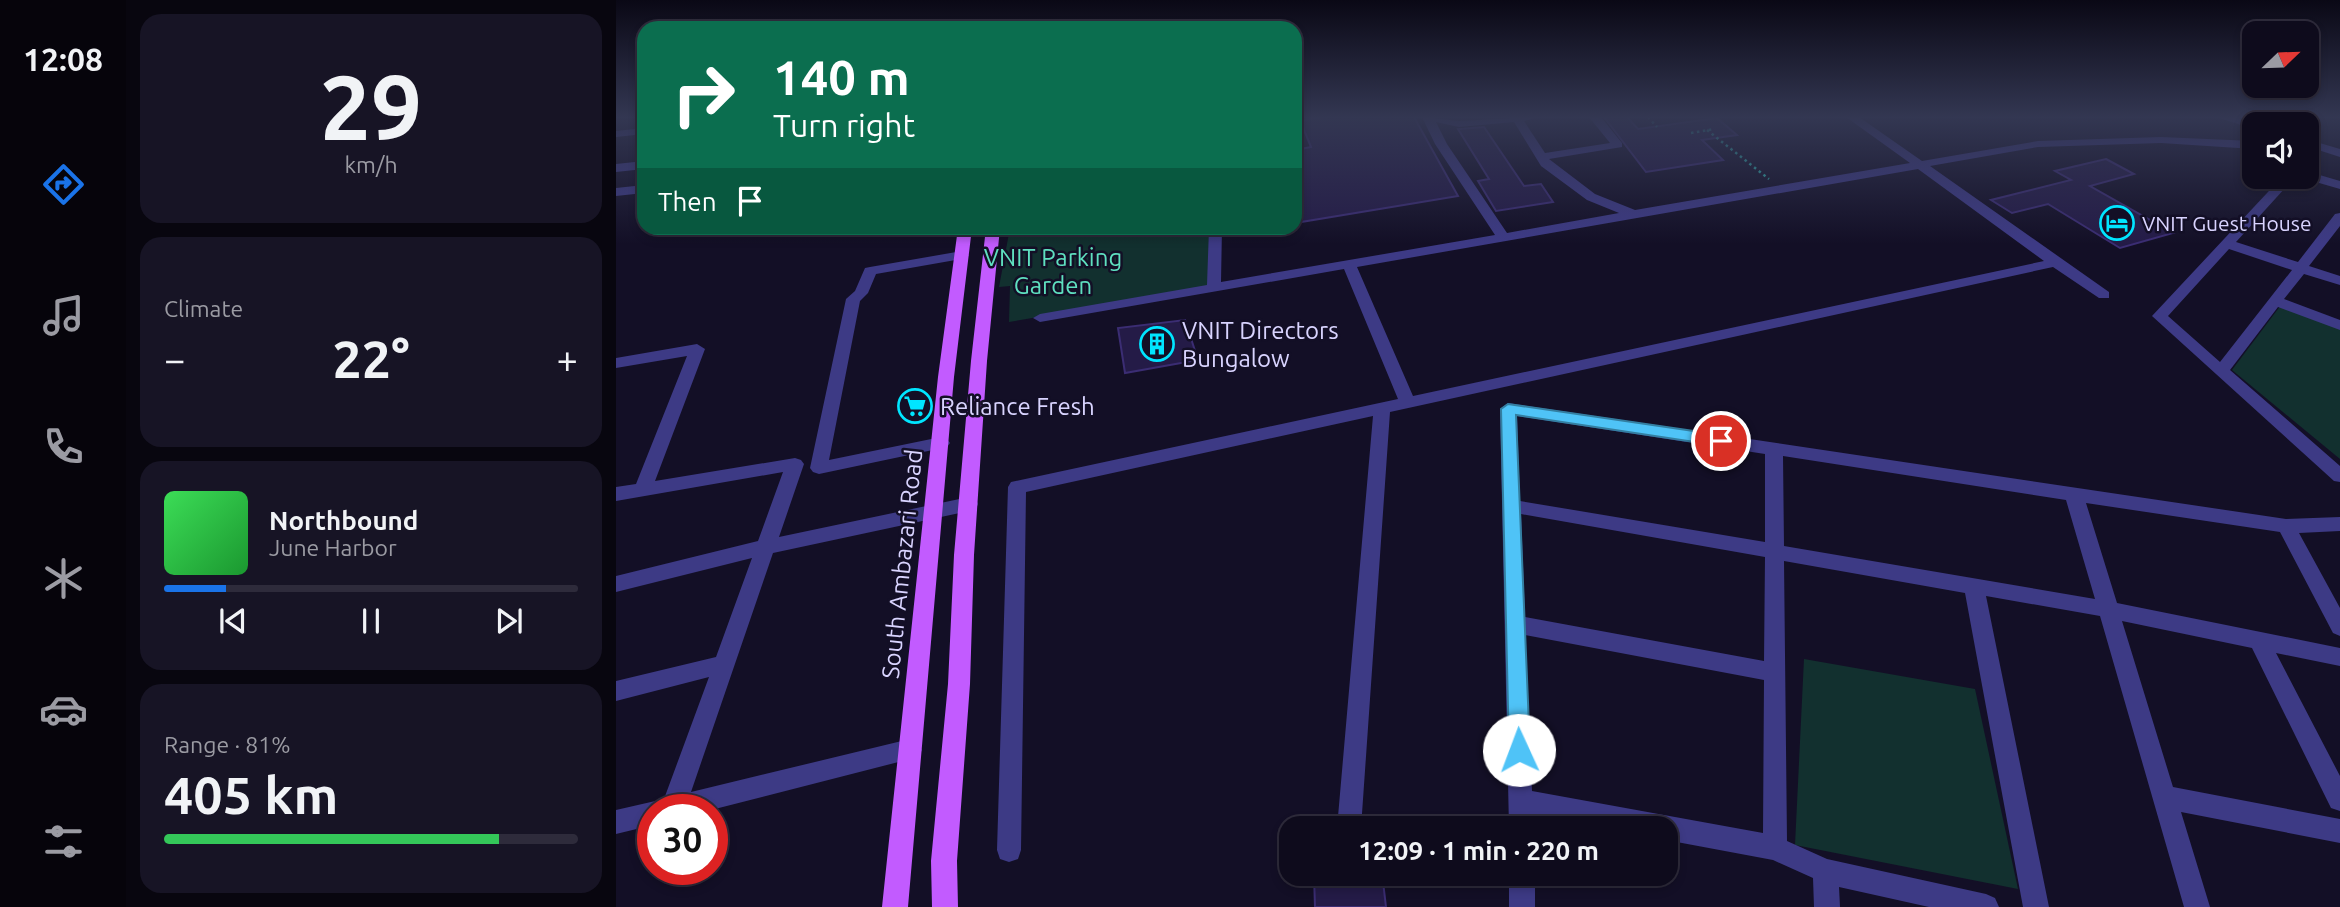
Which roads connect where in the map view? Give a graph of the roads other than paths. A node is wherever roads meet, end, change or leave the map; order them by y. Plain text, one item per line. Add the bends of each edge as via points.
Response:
1 (1451, 159) edge
2 (1544, 159) edge
3 (1915, 159) edge
4 (1943, 159) edge
5 (1920, 163) junction
6 (637, 166) edge
7 (616, 168) edge
8 (2319, 179) edge
9 (2340, 185) edge
10 (2278, 189) edge
11 (637, 190) edge
12 (616, 192) edge
13 (1634, 215) junction
14 (2340, 216) edge
15 (964, 235) edge
16 (992, 235) edge
17 (1215, 235) edge
18 (1503, 237) junction
19 (2333, 238) edge
20 (2228, 244) junction
21 (962, 255) junction
22 (2054, 263) junction
23 (1349, 264) junction
24 (2301, 268) junction
25 (2340, 281) edge
26 (1214, 287) junction
27 (2104, 295) dead end
28 (2276, 300) junction
29 (1040, 318) dead end
30 (2340, 325) edge
31 (616, 363) edge
32 (2221, 370) junction
33 (1407, 401) junction
34 (1382, 407) junction
35 (941, 443) junction
36 (1774, 449) junction
37 (2340, 476) edge
38 (643, 489) junction
39 (616, 494) edge
40 (2074, 494) junction
41 (969, 504) junction
42 (1512, 506) junction
43 (935, 511) junction
44 (2340, 524) edge
45 (2286, 526) junction
46 (765, 547) junction
47 (1776, 552) junction
48 (616, 584) edge
49 (1974, 586) junction
50 (2111, 610) junction
51 (1516, 624) junction
52 (2340, 627) edge
53 (2259, 641) junction
54 (2340, 657) edge
55 (724, 664) junction
56 (1776, 673) junction
57 (616, 691) edge
58 (909, 750) junction
59 (671, 794) edge
60 (728, 795) edge
61 (2165, 797) junction
62 (2340, 800) edge
63 (1521, 801) junction
64 (1350, 816) edge
65 (1521, 816) edge
66 (1602, 816) edge
67 (637, 817) edge
68 (616, 822) edge
69 (1678, 830) edge
70 (2340, 831) edge
71 (1775, 848) junction
72 (1009, 849) dead end
73 (1826, 871) junction
74 (1522, 886) edge
75 (895, 907) edge
76 (944, 907) edge
77 (1522, 907) edge
78 (1826, 907) edge
79 (1986, 907) edge
80 (2036, 907) edge
81 (2197, 907) edge

1 - 18 street
2 - 13 street via 1591,197
3 - 5 street
4 - 5 street
5 - 13 street
5 - 22 street
6 - 7 street
8 - 9 street
10 - 20 street
11 - 12 street
13 - 18 street
14 - 19 street
15 - 21 main road, South Ambazari Road
16 - 41 main road
17 - 26 street
18 - 23 street
19 - 24 street
20 - 24 street
20 - 32 street via 2159,316
21 - 35 main road, South Ambazari Road
21 - 35 street via 870,271 861,293 853,299 819,468
22 - 27 street
22 - 33 street
23 - 26 street
23 - 33 street
24 - 25 street
24 - 28 street
26 - 29 street
28 - 30 street
28 - 32 street
31 - 38 street via 697,349
32 - 37 street
33 - 34 street
34 - 64 street
34 - 72 street via 1017,487
35 - 43 main road, South Ambazari Road
36 - 40 street
36 - 42 street via 1508,409
36 - 47 street
38 - 39 street
38 - 46 street via 794,464
40 - 45 street
40 - 50 street
41 - 43 street
41 - 76 main road
42 - 47 street
42 - 51 street
43 - 46 street
43 - 58 main road, South Ambazari Road
44 - 45 street
45 - 52 street
46 - 48 street
46 - 55 street
47 - 49 street
47 - 56 street
49 - 50 street
49 - 80 street
50 - 53 street
50 - 61 street
51 - 56 street
51 - 63 street
53 - 54 street
53 - 62 street
55 - 57 street
55 - 59 street
56 - 71 street
58 - 60 street
58 - 75 main road, South Ambazari Road
61 - 70 street
61 - 81 street
63 - 65 street
63 - 66 street
67 - 68 street
69 - 71 street
71 - 73 street
73 - 78 street
73 - 79 street
74 - 77 street

